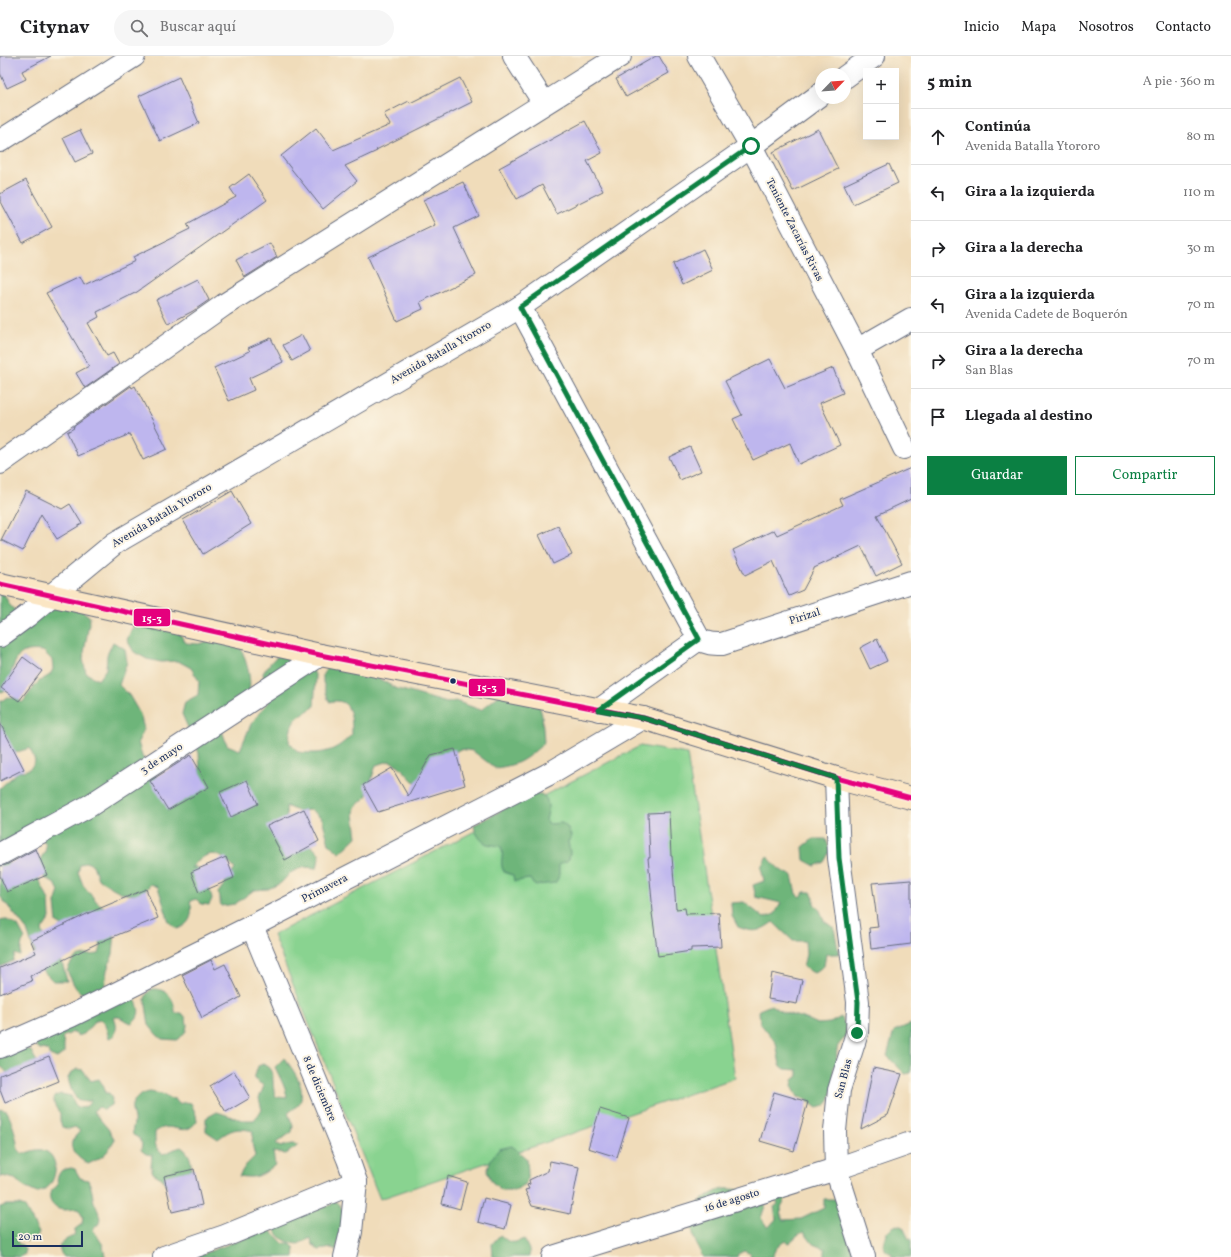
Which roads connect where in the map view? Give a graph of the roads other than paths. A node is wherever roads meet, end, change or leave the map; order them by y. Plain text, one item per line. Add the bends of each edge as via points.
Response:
1 (134, 56) edge
2 (514, 56) edge
3 (620, 56) edge
4 (699, 56) edge
5 (874, 56) edge
6 (851, 73) edge
7 (815, 98) edge
8 (544, 103) junction
9 (0, 141) edge
10 (751, 146) junction
11 (520, 307) junction
12 (911, 319) edge
13 (857, 350) junction
14 (904, 448) dead end
15 (0, 463) edge
16 (911, 582) edge
17 (0, 584) edge
18 (52, 595) junction
19 (0, 636) edge
20 (699, 639) junction
21 (320, 655) junction
22 (599, 710) junction
23 (643, 718) junction
24 (836, 778) junction
25 (911, 798) edge
26 (0, 854) edge
27 (252, 926) junction
28 (0, 1047) edge
29 (911, 1143) edge
30 (836, 1169) junction
31 (356, 1182) junction
32 (164, 1257) edge
33 (345, 1257) edge
34 (553, 1257) edge
35 (864, 1257) edge

1 - 9 street
2 - 8 street
3 - 8 street
4 - 10 street, Teniente Zacarías Rivas
5 - 6 street
7 - 10 street, Avenida Batalla Ytororo
8 - 15 street via 224,305
10 - 11 street, Avenida Batalla Ytororo
10 - 13 street, Teniente Zacarías Rivas
11 - 18 street, Avenida Batalla Ytororo via 114,543
11 - 20 street
12 - 13 street
13 - 14 street, Teniente Zacarías Rivas
16 - 20 street, Pirizal via 722,644 705,643
17 - 18 main road
18 - 19 street, Avenida Batalla Ytororo
18 - 21 main road
20 - 22 street
21 - 22 main road
21 - 26 street, 3 de mayo via 90,806
22 - 23 main road
23 - 24 main road
23 - 27 street, Primavera via 547,774
24 - 25 main road
24 - 30 street, San Blas via 839,858 858,1002 857,1033 839,1090 835,1131
27 - 28 street, Primavera via 71,1016
27 - 31 street, 8 de diciembre
29 - 30 street, 16 de agosto
30 - 34 street, 16 de agosto
30 - 35 street, San Blas
31 - 32 street via 225,1236
31 - 33 street, 8 de diciembre via 351,1232

